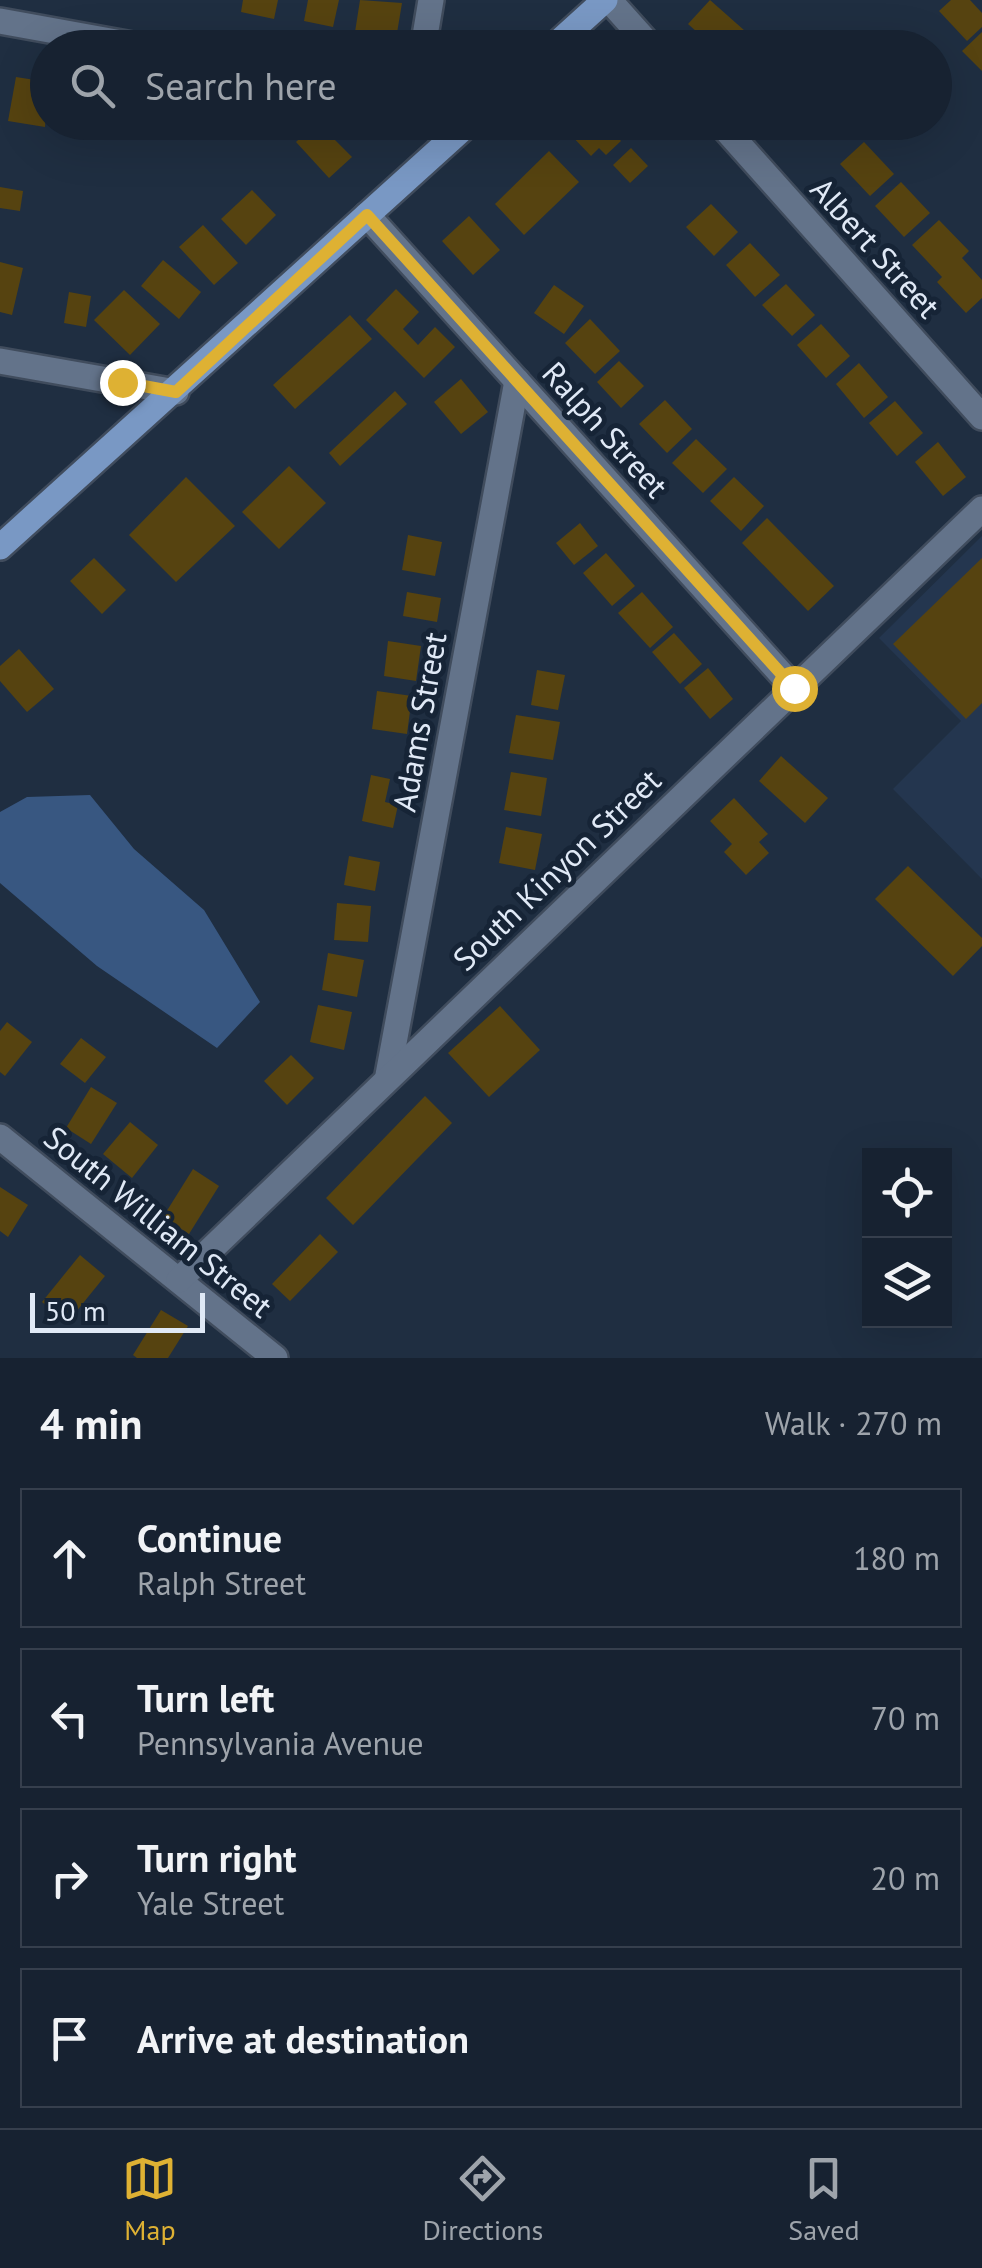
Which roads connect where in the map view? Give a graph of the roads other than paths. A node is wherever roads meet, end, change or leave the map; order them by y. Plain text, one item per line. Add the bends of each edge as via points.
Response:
1 (431, 0) edge
2 (607, 0) edge
3 (0, 21) edge
4 (50, 30) edge
5 (426, 30) edge
6 (573, 30) edge
7 (635, 30) edge
8 (450, 140) edge
9 (736, 140) edge
10 (367, 215) junction
11 (0, 361) edge
12 (517, 380) junction
13 (176, 392) junction
14 (982, 417) edge
15 (982, 509) edge
16 (0, 547) edge
17 (794, 688) junction
18 (388, 1075) junction
19 (0, 1137) edge
20 (179, 1280) junction
21 (275, 1358) edge

1 - 5 street
2 - 6 main road
2 - 7 street
3 - 4 street
8 - 10 main road
9 - 14 street, Albert Street
10 - 12 street, Ralph Street
10 - 13 main road
11 - 13 street
12 - 17 street, Ralph Street
12 - 18 street, Adams Street
13 - 16 main road
15 - 17 street, South Kinyon Street
17 - 18 street, South Kinyon Street
18 - 20 street, South Kinyon Street
19 - 20 street, South William Street
20 - 21 street, South William Street

